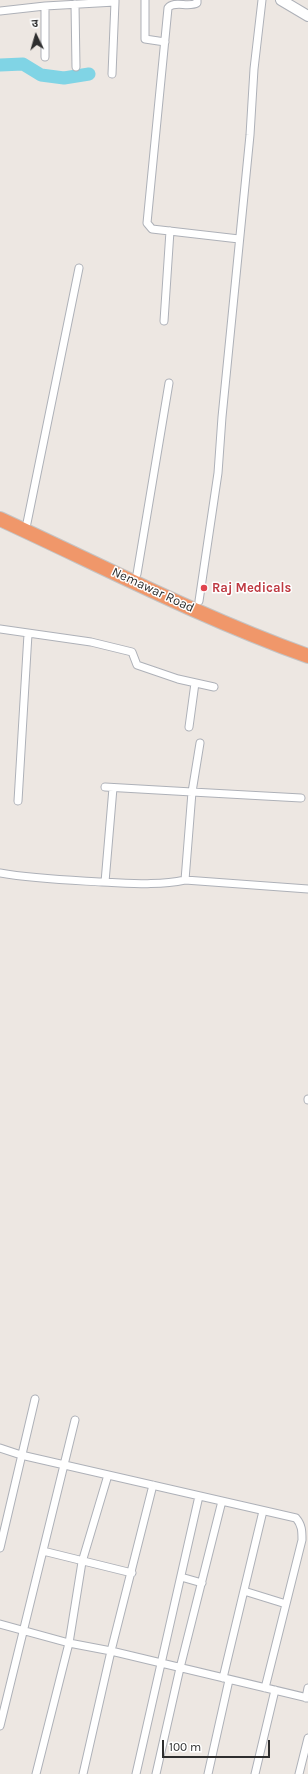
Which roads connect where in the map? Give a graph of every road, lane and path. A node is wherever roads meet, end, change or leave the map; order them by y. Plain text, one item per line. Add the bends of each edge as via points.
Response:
1 (145, 0) edge
2 (197, 0) edge
3 (262, 0) edge
4 (281, 0) edge
5 (115, 1) edge
6 (74, 4) junction
7 (45, 6) junction
8 (0, 11) edge
9 (308, 16) edge
10 (165, 42) junction
11 (45, 57) dead end
12 (76, 67) dead end
13 (112, 74) dead end
14 (170, 231) junction
15 (239, 239) junction
16 (79, 268) dead end
17 (164, 322) dead end
18 (169, 383) dead end
19 (0, 511) edge
20 (0, 519) edge
21 (27, 523) junction
22 (137, 574) junction
23 (199, 601) junction
24 (220, 616) junction
25 (0, 629) edge
26 (28, 634) junction
27 (308, 647) edge
28 (308, 656) edge
29 (195, 683) junction
30 (214, 687) dead end
31 (189, 727) dead end
32 (200, 743) dead end
33 (192, 792) junction
34 (301, 798) dead end
35 (18, 801) dead end
36 (0, 873) edge
37 (185, 880) junction
38 (105, 882) junction
39 (308, 889) edge
40 (35, 1399) dead end
41 (75, 1420) dead end
42 (0, 1448) edge
43 (21, 1455) junction
44 (64, 1465) junction
45 (108, 1475) junction
46 (153, 1486) junction
47 (199, 1496) junction
48 (222, 1501) junction
49 (263, 1511) junction
50 (0, 1548) edge
51 (43, 1551) junction
52 (82, 1561) junction
53 (132, 1572) junction
54 (180, 1577) junction
55 (202, 1582) junction
56 (244, 1591) junction
57 (286, 1604) junction
58 (0, 1624) edge
59 (23, 1629) junction
60 (69, 1643) junction
61 (111, 1651) junction
62 (160, 1664) junction
63 (180, 1668) junction
64 (226, 1679) junction
65 (265, 1688) junction
66 (308, 1688) edge
67 (275, 1690) junction
68 (307, 1698) edge
69 (0, 1726) edge
70 (308, 1738) edge
71 (36, 1774) edge
72 (83, 1774) edge
73 (136, 1774) edge
74 (156, 1774) edge
75 (208, 1774) edge
76 (255, 1774) edge
77 (299, 1774) edge

1 - 10 street via 145,39
2 - 10 street via 193,5 170,5
3 - 15 street
4 - 9 street
5 - 6 street
5 - 13 street
6 - 7 street
6 - 12 street
7 - 8 street
7 - 11 street
10 - 14 street via 147,220 148,226 152,229
14 - 15 street
14 - 17 street
15 - 23 street via 218,473
16 - 21 street
18 - 22 street
19 - 21 highway, Nemawar Road
20 - 24 highway, Nemawar Road
21 - 22 highway, Nemawar Road via 54,538
22 - 23 highway, Nemawar Road
23 - 24 highway, Nemawar Road
24 - 27 highway, Nemawar Road
24 - 28 highway, Nemawar Road via 272,643
25 - 26 street
26 - 29 street via 91,642 132,652 137,665
26 - 35 street
29 - 30 street
29 - 31 street
32 - 33 street
33 - 34 street
33 - 37 street
33 - 38 street via 109,788
36 - 38 street via 34,879
37 - 38 street via 169,883
37 - 39 street
40 - 43 street
41 - 44 street
42 - 43 street
43 - 44 street
43 - 50 street
44 - 45 street
44 - 51 street
45 - 46 street
45 - 52 street
46 - 47 street
46 - 53 street
47 - 48 street
47 - 54 street
48 - 49 street
48 - 55 street
49 - 56 street
49 - 57 street via 296,1518 302,1529 302,1540
51 - 52 street
51 - 59 street
52 - 53 street
52 - 60 street
53 - 61 street
54 - 55 street
54 - 62 street
55 - 63 street
56 - 57 street
56 - 64 street
57 - 65 street
58 - 59 street
59 - 60 street
59 - 69 street
60 - 61 street
60 - 71 street
61 - 62 street
61 - 72 street
62 - 63 street
62 - 73 street
63 - 64 street
63 - 74 street
64 - 65 street
64 - 75 street
65 - 67 street
66 - 68 street
67 - 68 street
67 - 76 street
70 - 77 street

